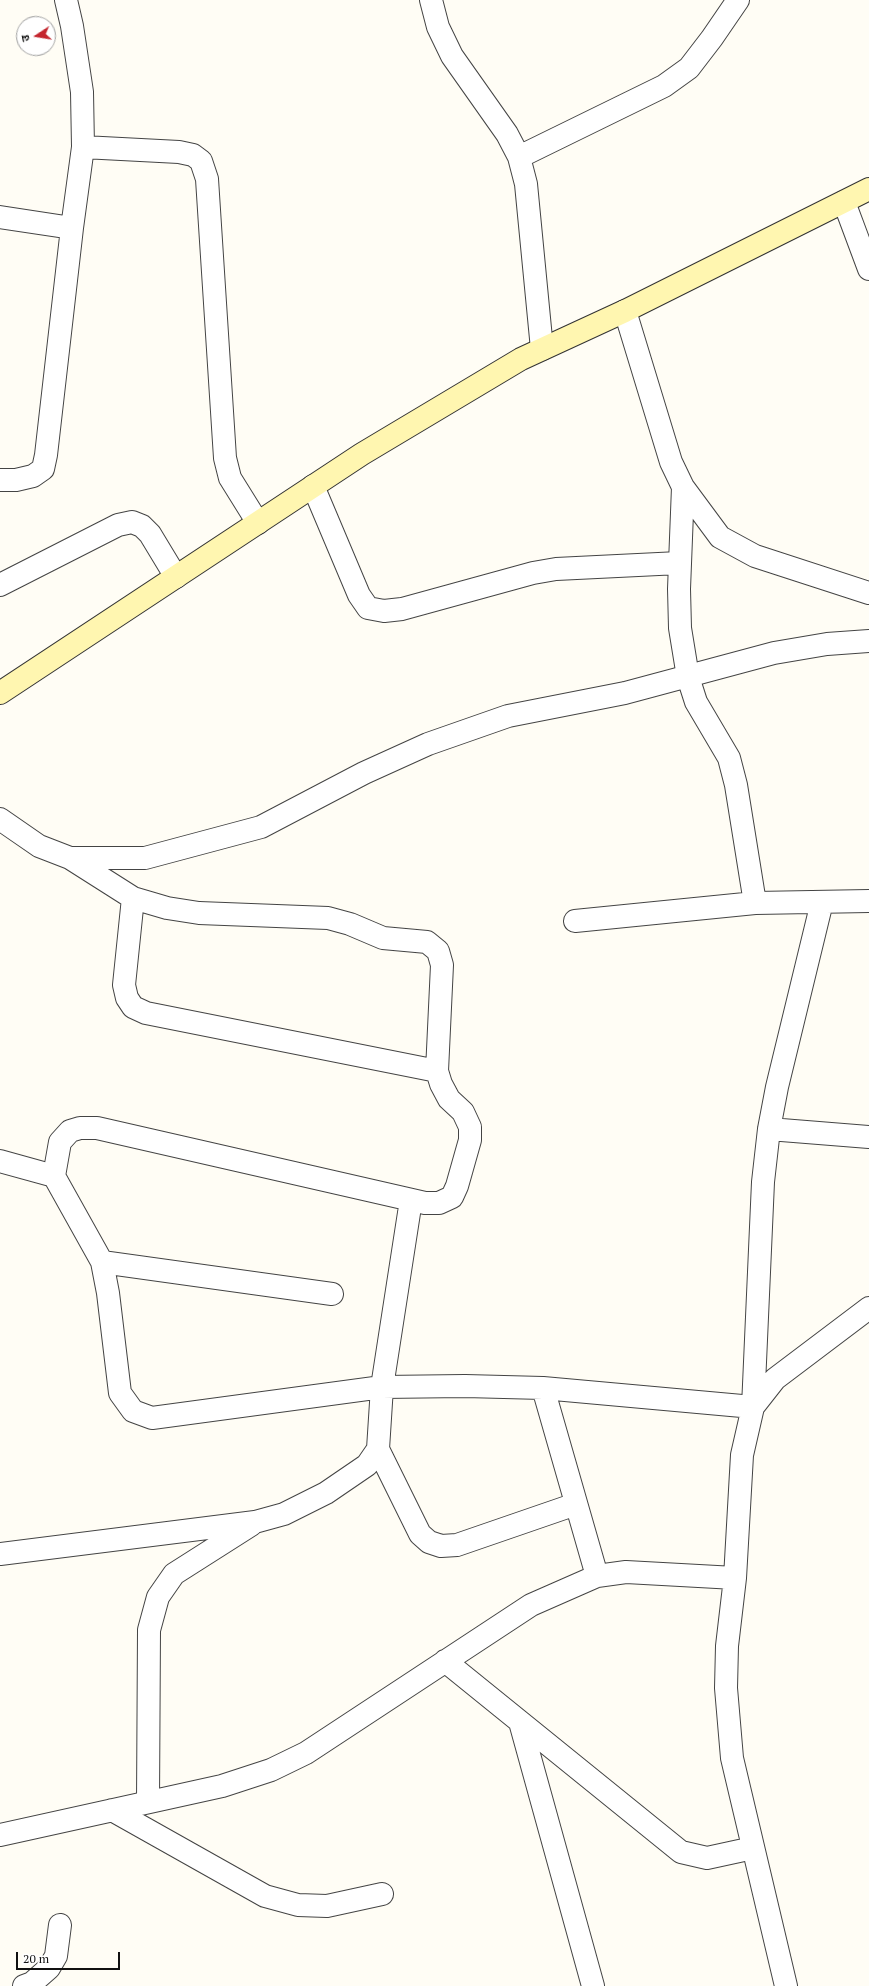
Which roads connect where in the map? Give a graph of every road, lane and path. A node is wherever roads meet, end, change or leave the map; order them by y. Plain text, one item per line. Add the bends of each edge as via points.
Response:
1 (66, 0) edge
2 (431, 0) edge
3 (738, 0) edge
4 (83, 147) junction
5 (519, 156) junction
6 (869, 189) edge
7 (844, 202) junction
8 (0, 217) edge
9 (72, 228) junction
10 (869, 269) edge
11 (625, 311) junction
12 (542, 349) junction
13 (0, 480) edge
14 (313, 486) junction
15 (682, 487) junction
16 (258, 523) junction
17 (679, 563) junction
18 (176, 577) junction
19 (0, 585) edge
20 (869, 593) edge
21 (869, 641) edge
22 (688, 677) junction
23 (0, 693) edge
24 (0, 819) edge
25 (70, 858) junction
26 (133, 898) junction
27 (869, 901) edge
28 (822, 902) junction
29 (755, 903) junction
30 (575, 921) dead end
31 (437, 1071) junction
32 (769, 1129) junction
33 (869, 1137) edge
34 (0, 1161) edge
35 (54, 1176) junction
36 (411, 1200) junction
37 (102, 1262) junction
38 (332, 1294) dead end
39 (869, 1308) edge
40 (382, 1387) junction
41 (543, 1388) junction
42 (753, 1407) junction
43 (378, 1449) junction
44 (576, 1504) junction
45 (255, 1522) junction
46 (0, 1554) edge
47 (597, 1576) junction
48 (735, 1578) junction
49 (445, 1662) junction
50 (520, 1722) junction
51 (148, 1802) junction
52 (112, 1810) junction
53 (0, 1835) edge
54 (753, 1848) junction
55 (382, 1894) dead end
56 (60, 1925) dead end
57 (24, 1986) edge
58 (593, 1986) edge
59 (786, 1986) edge

1 - 4 street via 82,92
2 - 5 street via 438,27 452,56 507,134
3 - 5 street via 689,68 664,86
4 - 9 street
4 - 16 street via 179,152 193,155 202,161 206,179 225,458 230,478
5 - 12 street via 526,184
6 - 7 street
7 - 10 street
7 - 11 street
8 - 9 street
9 - 13 street via 43,469 33,476
11 - 12 street
11 - 15 street via 671,462
12 - 14 street via 375,446
14 - 16 street
14 - 17 street via 359,595 368,608 384,611 402,608 556,569
15 - 17 street
15 - 20 street via 720,537 755,556
16 - 18 street
17 - 22 street via 680,628
18 - 19 street via 150,534 142,526 132,522 118,525
18 - 23 street
21 - 22 street via 827,644 774,653
22 - 25 street via 625,693 508,716 428,744 364,773 261,826 145,858
22 - 29 street via 696,702 729,758 736,785
24 - 25 street via 39,846
25 - 26 street
26 - 31 street via 124,985 127,998 133,1007 146,1013
26 - 31 street via 167,908 199,913 328,918 383,938 427,942 438,951 442,965
27 - 28 street
28 - 29 street
28 - 32 street
29 - 30 street
31 - 36 street via 449,1099 463,1112 470,1127 470,1140 452,1197 439,1203
32 - 33 street
32 - 42 street via 763,1182
34 - 35 street
35 - 36 street via 60,1142 70,1131 97,1128
35 - 37 street
36 - 40 street
37 - 38 street
37 - 40 street via 120,1393 133,1411 152,1418
39 - 42 street via 776,1379
40 - 41 street
40 - 43 street
41 - 42 street
41 - 44 street
42 - 48 street via 742,1455
43 - 44 street via 420,1534 429,1542 441,1546 458,1545
43 - 45 street via 367,1464 326,1493 284,1514
44 - 47 street
45 - 46 street
45 - 51 street via 174,1574 158,1597 149,1630
47 - 48 street via 626,1572
47 - 49 street via 531,1605
48 - 54 street via 727,1646 726,1688 732,1758
49 - 50 street
49 - 51 street via 306,1753 271,1770 222,1786
50 - 54 street via 681,1852 707,1858
50 - 58 street
51 - 52 street
52 - 53 street
52 - 55 street via 265,1896 298,1905 327,1906
54 - 59 street
56 - 57 street via 56,1956 49,1968 32,1983

